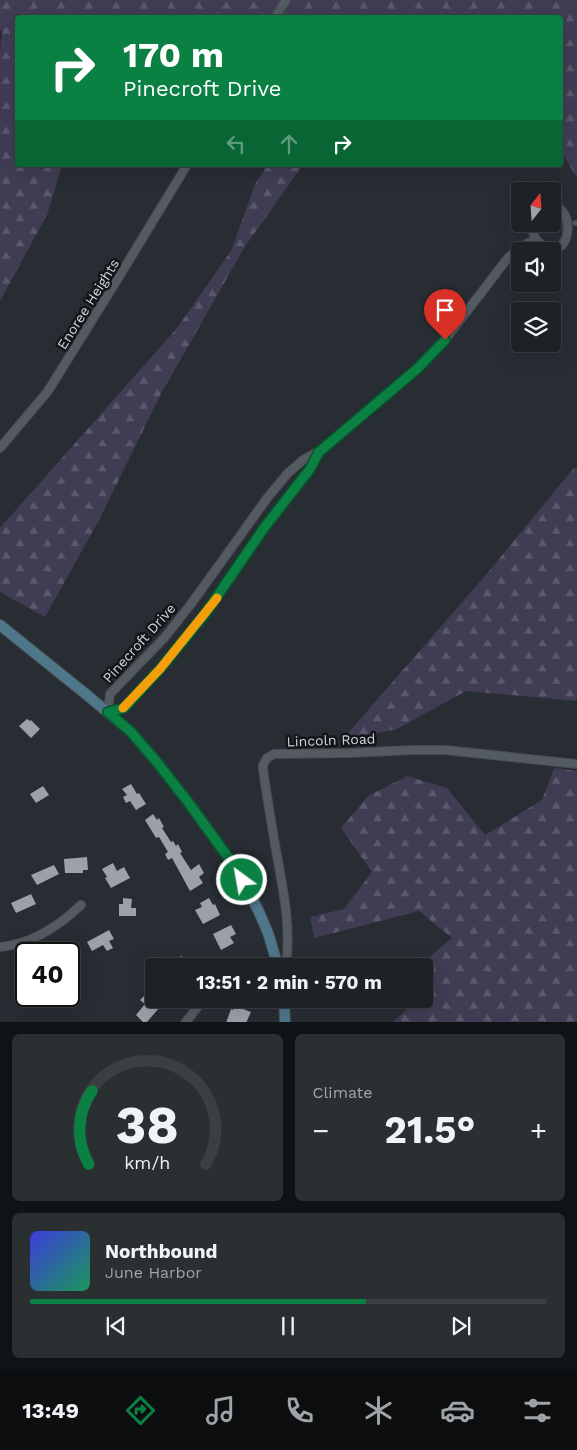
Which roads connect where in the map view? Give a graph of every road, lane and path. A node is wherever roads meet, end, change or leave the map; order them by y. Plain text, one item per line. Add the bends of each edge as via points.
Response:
1 (286, 0) edge
2 (277, 15) edge
3 (185, 167) edge
4 (561, 207) edge
5 (576, 223) edge
6 (532, 232) edge
7 (536, 239) junction
8 (0, 448) edge
9 (319, 452) junction
10 (1, 628) edge
11 (108, 712) junction
12 (577, 764) edge
13 (81, 905) dead end
14 (0, 947) edge
15 (276, 958) edge
16 (287, 958) edge
17 (197, 1008) edge
18 (284, 1008) edge
19 (185, 1022) edge
20 (285, 1022) edge

1 - 2 street
3 - 8 street, Enoree Heights via 57,377
4 - 5 street
5 - 7 street via 573,237 562,247 548,248
6 - 7 street
7 - 9 street, Pinecroft Drive via 519,248 507,260 445,340 418,368
9 - 11 street, Pinecroft Drive via 205,614 124,708
9 - 11 street, Pinecroft Drive via 288,473 268,497 165,637 110,694
10 - 11 street
11 - 15 street via 156,761 230,860 259,912
12 - 16 street, Lincoln Road via 437,750 270,756 263,769 284,891
13 - 14 street via 47,931 20,943
17 - 19 street
18 - 20 street

